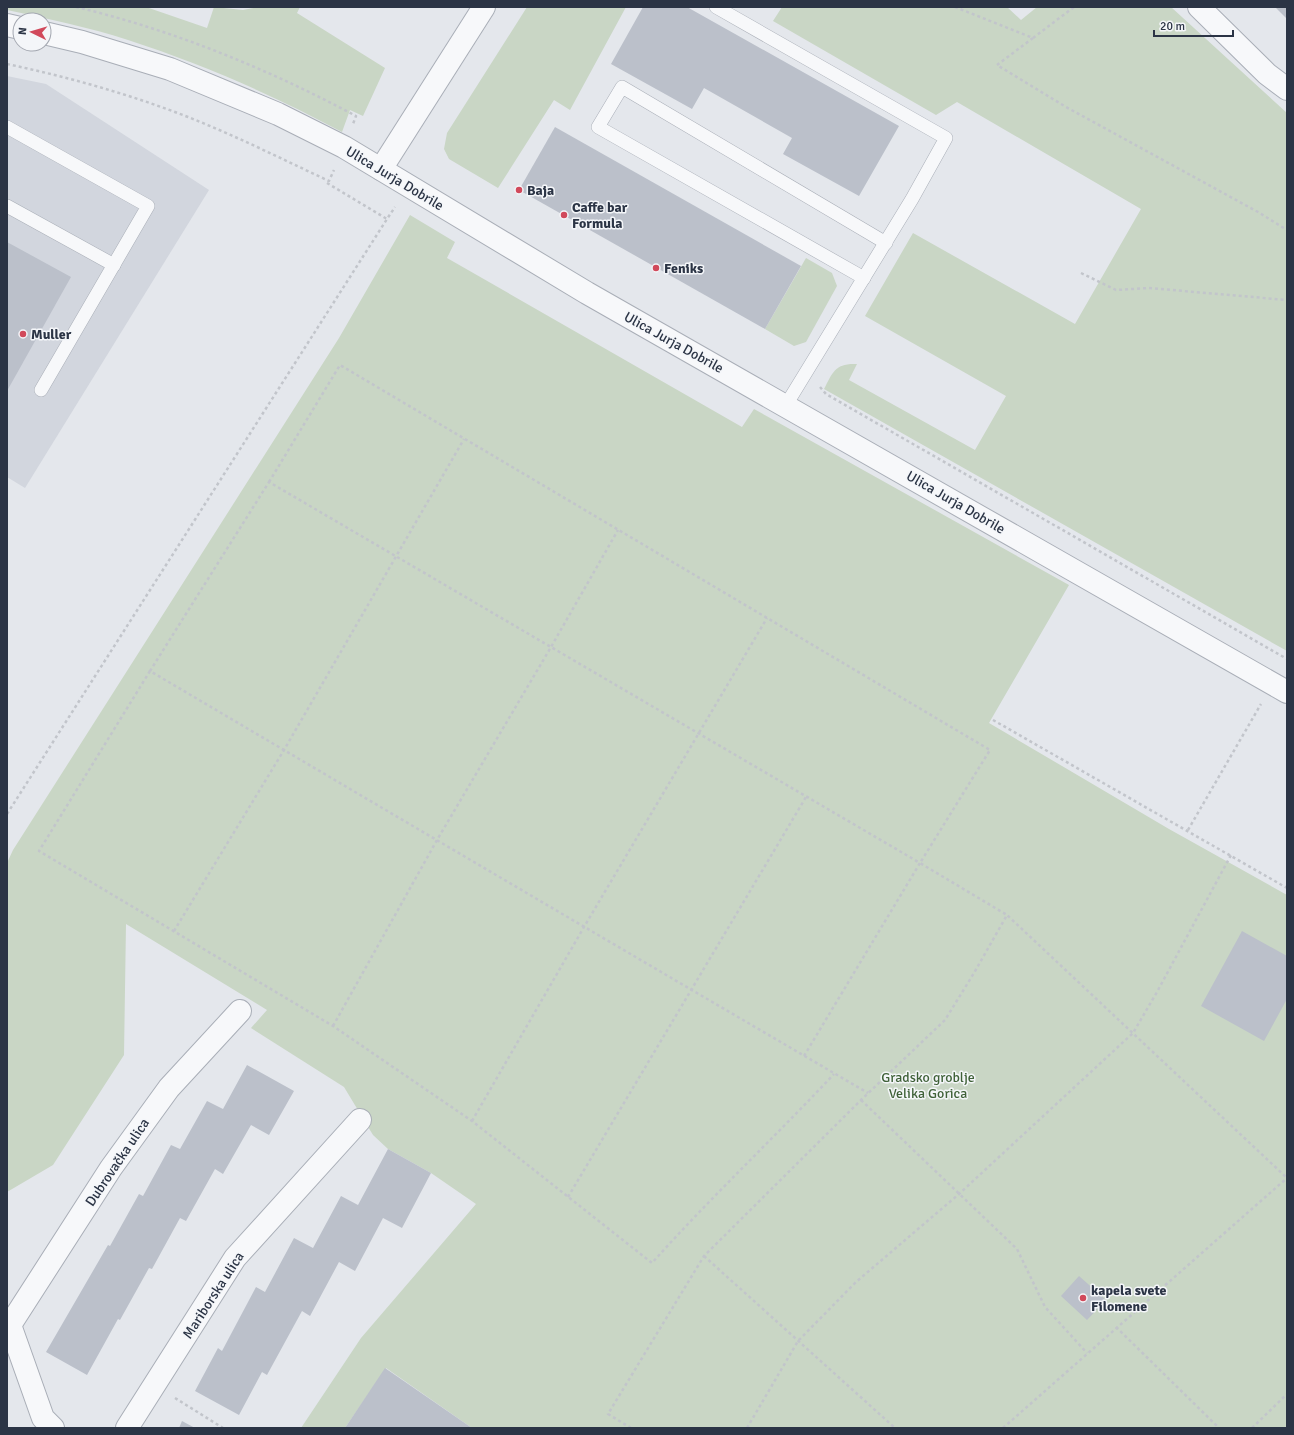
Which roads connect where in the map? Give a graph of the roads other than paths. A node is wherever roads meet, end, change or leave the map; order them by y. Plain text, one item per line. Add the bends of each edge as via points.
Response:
1 (484, 7) edge
2 (716, 7) edge
3 (1200, 7) edge
4 (52, 35) edge
5 (1287, 89) edge
6 (7, 127) edge
7 (381, 170) junction
8 (7, 206) edge
9 (886, 243) junction
10 (114, 265) junction
11 (864, 278) junction
12 (41, 390) dead end
13 (786, 405) junction
14 (1287, 692) edge
15 (240, 1011) dead end
16 (360, 1120) dead end
17 (9, 1322) edge
18 (43, 1425) edge
19 (127, 1428) edge

1 - 7 street
2 - 9 lane via 946,138
3 - 5 street via 1267,74
4 - 7 street, Ulica Jurja Dobrile via 125,54 224,90 344,147
6 - 10 lane via 148,206
7 - 13 street, Ulica Jurja Dobrile via 586,293
8 - 10 lane
9 - 11 lane
9 - 11 lane via 622,87 598,127
10 - 12 lane
11 - 13 lane
13 - 14 street, Ulica Jurja Dobrile
15 - 17 street, Dubrovačka ulica via 169,1088 111,1168
16 - 19 street, Mariborska ulica via 235,1258
17 - 18 street

